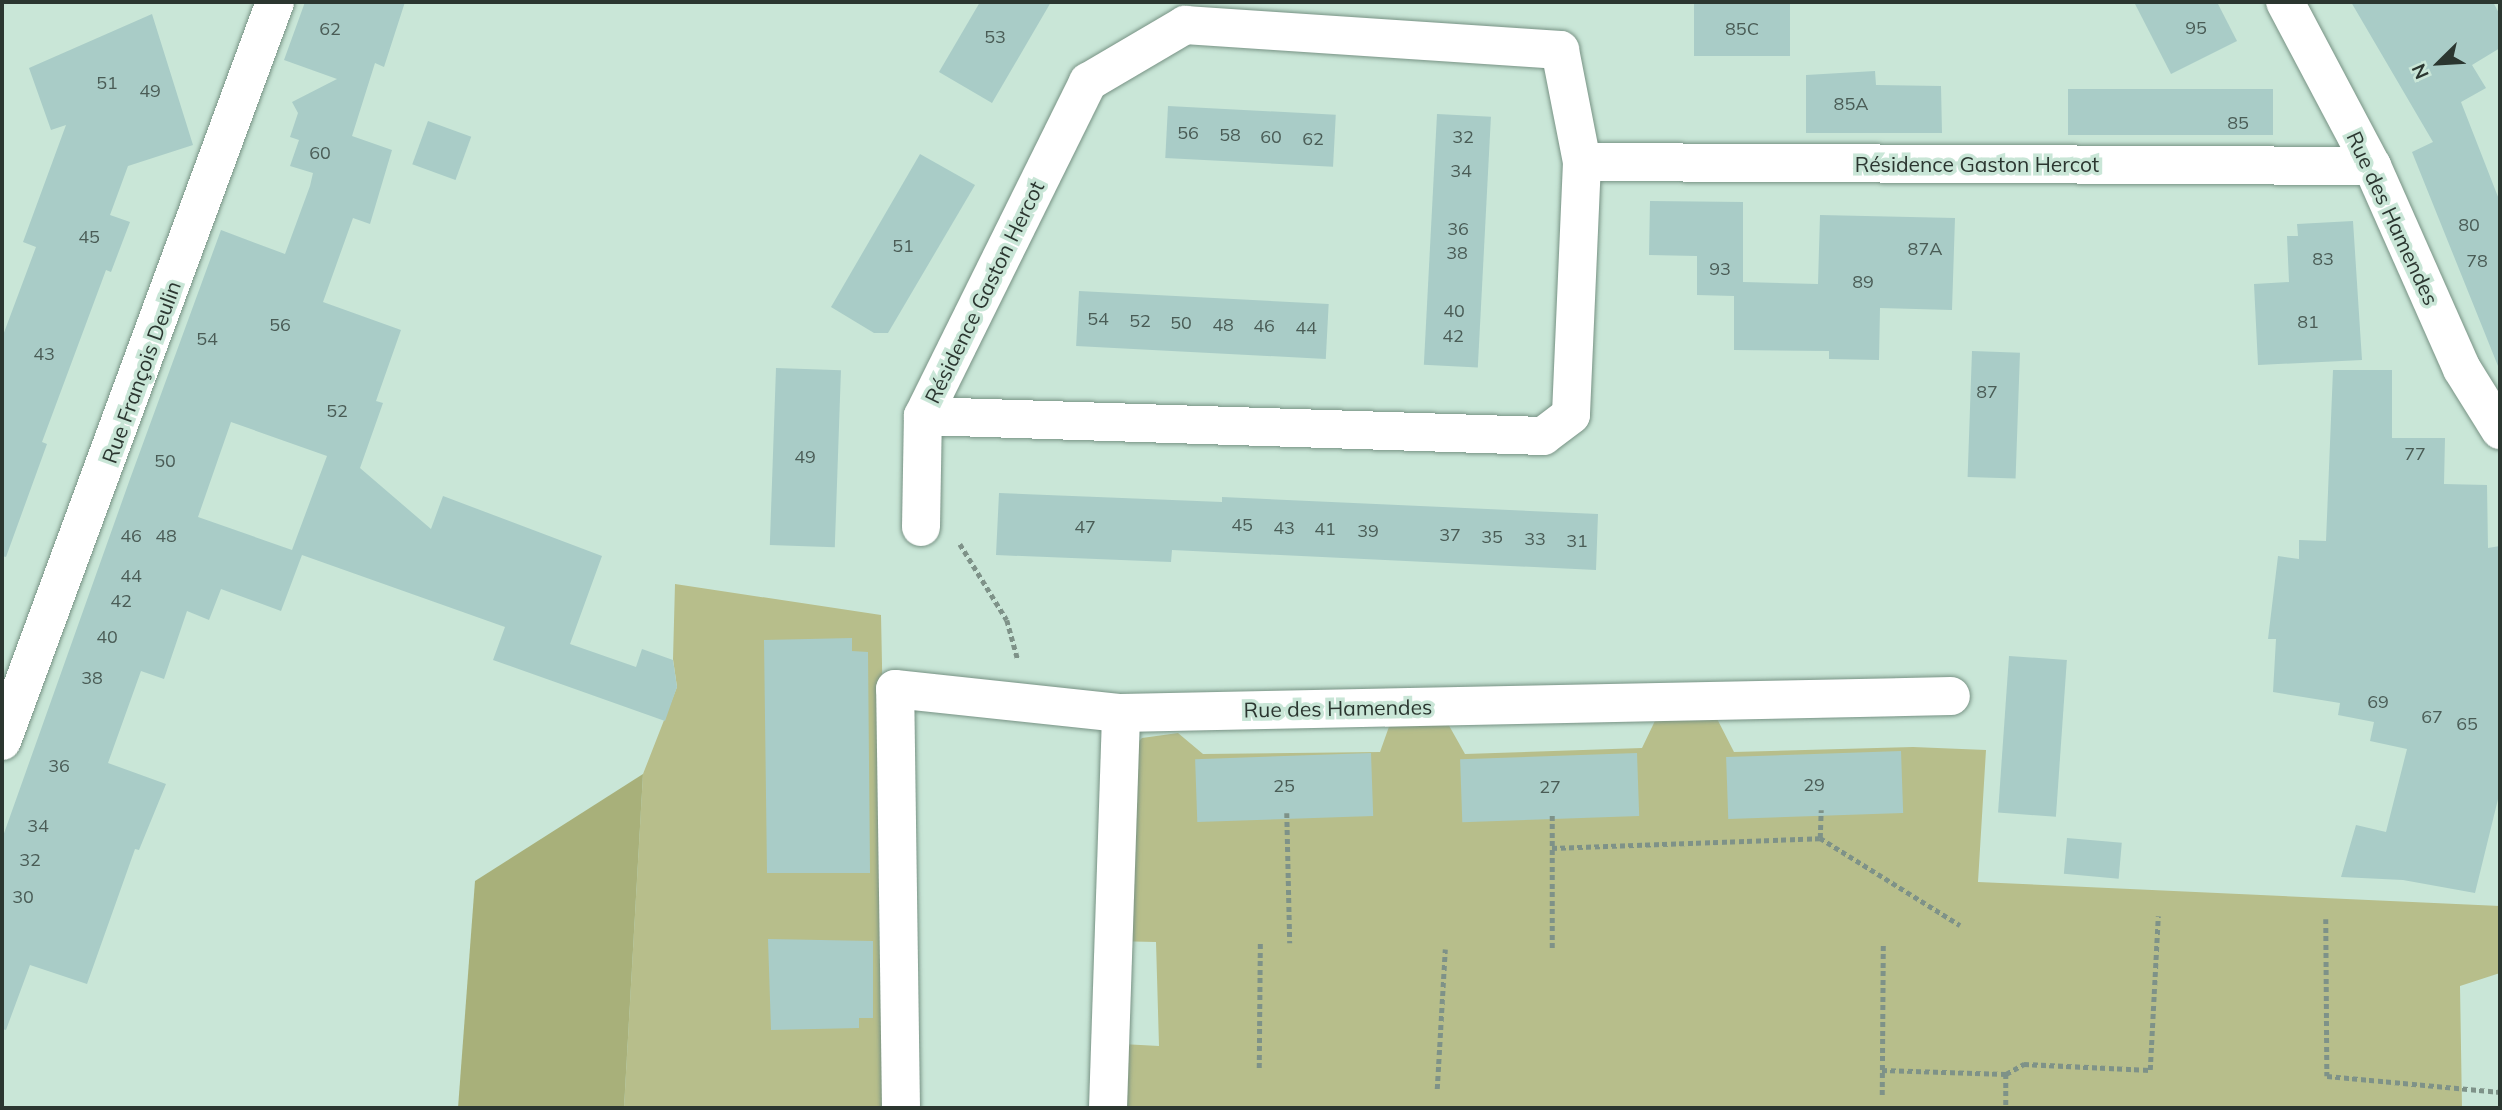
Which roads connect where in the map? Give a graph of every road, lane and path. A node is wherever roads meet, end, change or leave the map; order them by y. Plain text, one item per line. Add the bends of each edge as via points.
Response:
1 (275, 2) edge
2 (2286, 3) edge
3 (1582, 162) junction
4 (2372, 166) junction
5 (923, 416) junction
6 (2500, 430) edge
7 (921, 527) joint
8 (1951, 696) dead end
9 (1029, 702) junction
10 (1121, 713) junction
11 (2, 741) edge
12 (1821, 810) dead end
13 (1552, 812) dead end
14 (1287, 813) dead end
15 (1820, 838) junction
16 (1552, 848) junction
17 (2158, 916) dead end
18 (2326, 919) dead end
19 (1960, 925) dead end
20 (1260, 942) dead end
21 (1290, 943) dead end
22 (1883, 943) dead end
23 (1552, 948) dead end
24 (1445, 949) dead end
25 (1259, 1068) dead end
26 (1882, 1070) junction
27 (2006, 1074) junction
28 (1437, 1090) dead end
29 (2500, 1092) edge
30 (1881, 1095) dead end
31 (901, 1108) edge
32 (1108, 1108) edge
33 (2006, 1108) edge

1 - 11 street, Rue François Deulin
2 - 4 street, Rue des Hamendes
3 - 4 street, Résidence Gaston Hercot
3 - 5 street, Résidence Gaston Hercot via 1571,415 1543,436
3 - 5 street, Résidence Gaston Hercot via 1560,50 1185,25 1088,82
4 - 6 street, Rue des Hamendes via 2462,369
5 - 7 street
7 - 9 path via 956,537 1007,620
8 - 10 street, Rue des Hamendes
9 - 10 street, Rue des Hamendes
9 - 31 street, Rue des Hamendes via 895,690
10 - 32 street
12 - 15 path
13 - 16 path
14 - 21 path
15 - 16 path
15 - 19 path
16 - 23 path
17 - 27 path via 2150,1070 2024,1064
18 - 29 path via 2327,1076
20 - 25 path
22 - 26 path
24 - 28 path
26 - 27 path
26 - 30 path
27 - 33 path

